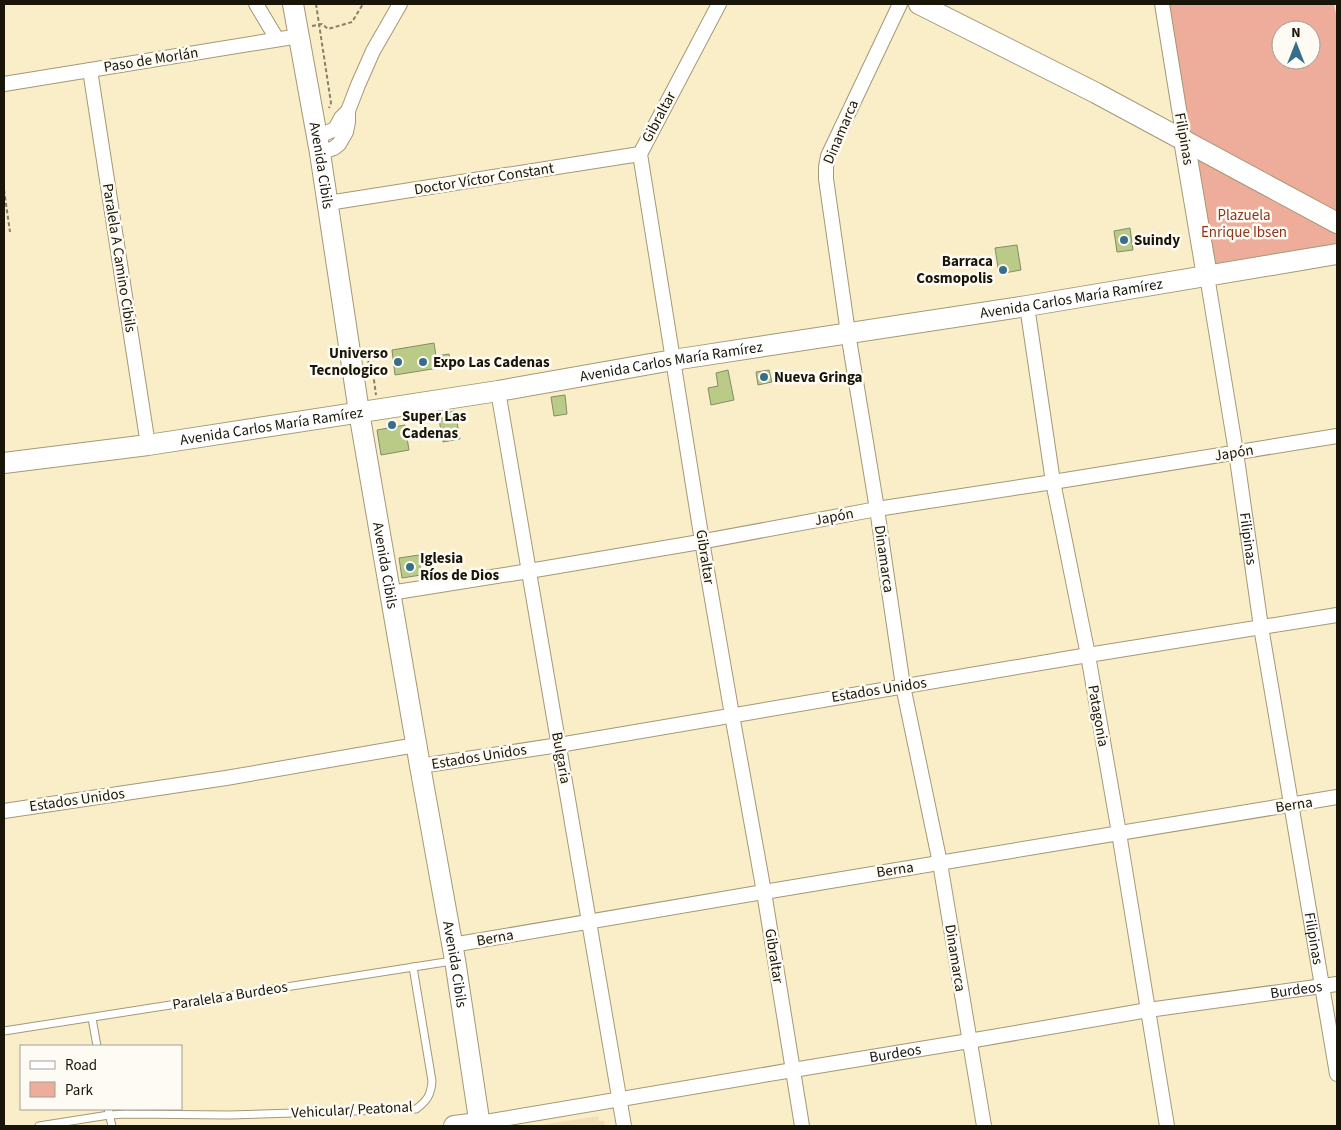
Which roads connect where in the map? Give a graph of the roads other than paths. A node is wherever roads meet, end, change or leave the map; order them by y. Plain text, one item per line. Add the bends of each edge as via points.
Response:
1 (256, 4) edge
2 (293, 4) edge
3 (400, 4) edge
4 (718, 4) edge
5 (900, 4) edge
6 (919, 4) edge
7 (1162, 4) edge
8 (298, 32) junction
9 (277, 39) junction
10 (90, 70) junction
11 (4, 84) edge
12 (1184, 140) junction
13 (319, 145) junction
14 (640, 154) junction
15 (328, 203) junction
16 (1337, 223) edge
17 (1337, 254) edge
18 (1208, 276) junction
19 (1026, 306) junction
20 (848, 333) junction
21 (673, 360) junction
22 (498, 391) junction
23 (359, 412) junction
24 (1337, 436) edge
25 (148, 445) junction
26 (1236, 452) junction
27 (4, 463) edge
28 (1053, 482) junction
29 (877, 509) junction
30 (702, 541) junction
31 (528, 571) junction
32 (390, 592) junction
33 (1337, 615) edge
34 (1261, 628) junction
35 (1088, 655) junction
36 (903, 686) junction
37 (732, 715) junction
38 (416, 745) junction
39 (559, 745) junction
40 (420, 766) junction
41 (1337, 797) edge
42 (1291, 805) junction
43 (4, 811) edge
44 (1119, 833) junction
45 (940, 863) junction
46 (764, 892) junction
47 (590, 922) junction
48 (454, 953) junction
49 (413, 967) junction
50 (1337, 984) edge
51 (1323, 986) junction
52 (1148, 1010) junction
53 (92, 1018) junction
54 (4, 1031) edge
55 (969, 1041) junction
56 (97, 1045) edge
57 (793, 1070) junction
58 (1337, 1074) edge
59 (620, 1100) junction
60 (109, 1112) edge
61 (479, 1125) edge
62 (39, 1126) edge
63 (112, 1126) edge
64 (454, 1126) edge
65 (624, 1126) edge
66 (802, 1126) edge
67 (984, 1126) edge
68 (1168, 1126) edge

1 - 9 street
2 - 8 street, Avenida Cibils
3 - 13 street via 373,51 348,111 346,132 340,144 334,148
4 - 14 street, Gibraltar
5 - 20 street, Dinamarca via 828,156 826,167
6 - 12 street
7 - 12 street, Filipinas
8 - 9 street, Paso de Morlán
8 - 13 street, Avenida Cibils
9 - 10 street, Paso de Morlán
10 - 11 street, Paso de Morlán
10 - 25 street, Paralela A Camino Cibils
12 - 16 street
12 - 18 street, Filipinas
13 - 15 street, Avenida Cibils
14 - 15 street, Doctor Víctor Constant
14 - 21 street, Gibraltar
15 - 23 street, Avenida Cibils
17 - 18 street, Avenida Carlos María Ramírez
18 - 19 street, Avenida Carlos María Ramírez
18 - 26 street, Filipinas
19 - 20 street, Avenida Carlos María Ramírez
19 - 28 street, Patagonia
20 - 21 street, Avenida Carlos María Ramírez
20 - 29 street, Dinamarca
21 - 22 street, Avenida Carlos María Ramírez
21 - 30 street, Gibraltar
22 - 23 street, Avenida Carlos María Ramírez
22 - 31 street, Bulgaria
23 - 25 street, Avenida Carlos María Ramírez
23 - 32 street, Avenida Cibils
24 - 26 street, Japón
25 - 27 street, Avenida Carlos María Ramírez
26 - 28 street, Japón
26 - 34 street, Filipinas
28 - 29 street, Japón
28 - 35 street, Patagonia
29 - 30 street, Japón
29 - 36 street, Dinamarca
30 - 31 street, Japón
30 - 37 street, Gibraltar
31 - 32 street, Japón
31 - 39 street, Bulgaria
32 - 38 street, Avenida Cibils
33 - 34 street, Estados Unidos
34 - 35 street, Estados Unidos
34 - 42 street, Filipinas
35 - 36 street, Estados Unidos
35 - 44 street, Patagonia
36 - 37 street, Estados Unidos
36 - 45 street, Dinamarca
37 - 39 street, Estados Unidos
37 - 46 street, Gibraltar
38 - 40 street, Avenida Cibils
38 - 43 street, Estados Unidos via 226,778
39 - 40 street, Estados Unidos
39 - 47 street, Bulgaria
40 - 48 street, Avenida Cibils
41 - 42 street, Berna
42 - 44 street, Berna
42 - 51 street, Filipinas
44 - 45 street, Berna
44 - 52 street, Patagonia
45 - 46 street, Berna
45 - 55 street, Dinamarca
46 - 47 street, Berna
46 - 57 street, Gibraltar
47 - 48 street, Berna
47 - 59 street, Bulgaria
48 - 49 lane, Paralela a Burdeos
48 - 61 street, Avenida Cibils
49 - 53 lane, Paralela a Burdeos
49 - 60 lane, Vehicular/ Peatonal via 432,1081 427,1100 416,1109 229,1115
50 - 51 street, Burdeos
51 - 52 street, Burdeos
51 - 58 street, Filipinas
52 - 55 street, Burdeos
52 - 68 street, Patagonia
53 - 54 lane, Paralela a Burdeos
53 - 56 lane
55 - 57 street, Burdeos
55 - 67 street, Dinamarca
57 - 59 street, Burdeos
57 - 66 street, Gibraltar
59 - 61 street, Burdeos
59 - 65 street, Bulgaria
60 - 62 lane
60 - 63 lane
61 - 64 street, Burdeos

